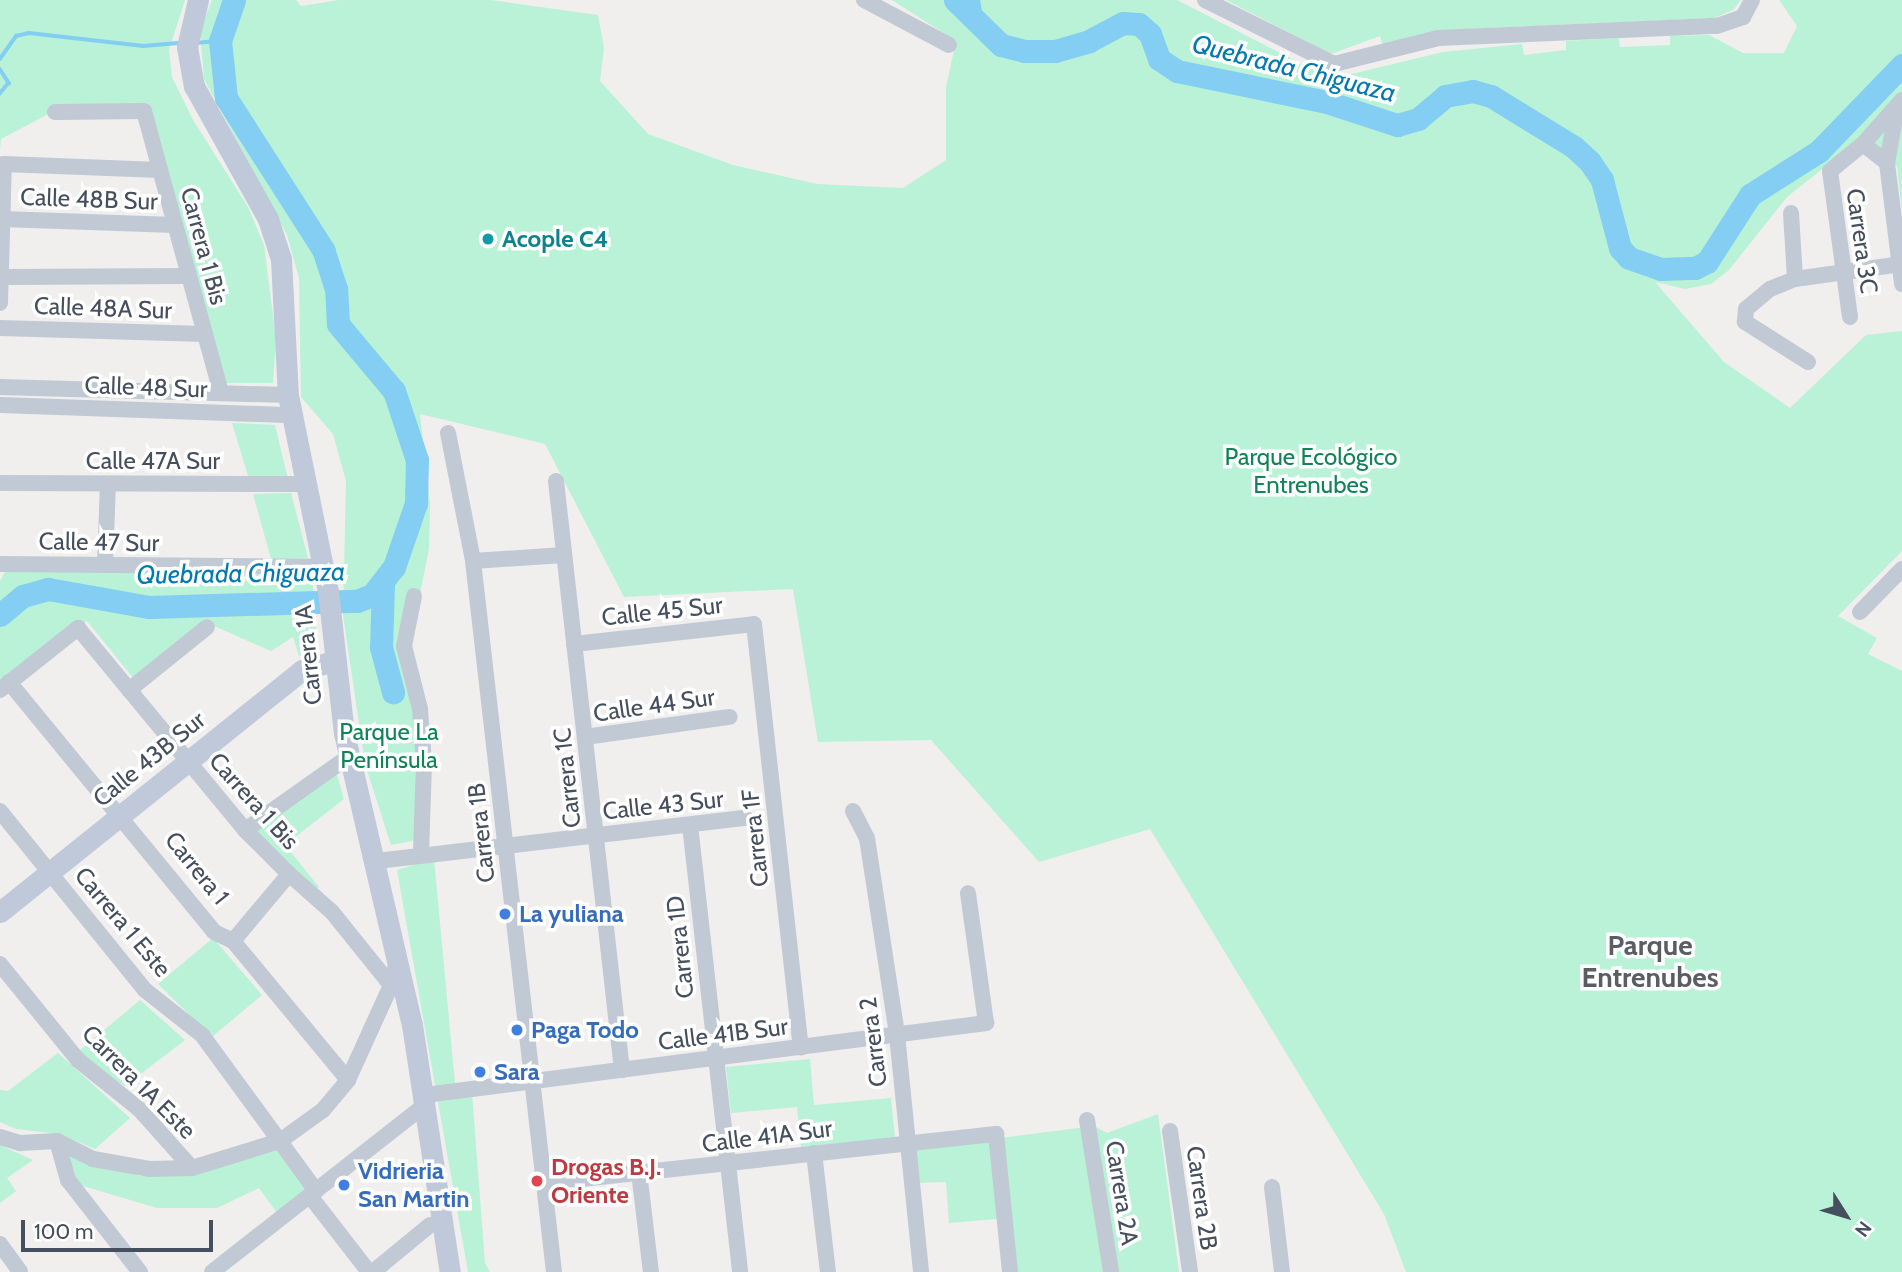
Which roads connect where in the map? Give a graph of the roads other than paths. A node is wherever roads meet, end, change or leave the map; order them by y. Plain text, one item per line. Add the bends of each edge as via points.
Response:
1 (198, 0) edge
2 (864, 0) edge
3 (1205, 0) edge
4 (1751, 6) edge
5 (950, 45) dead end
6 (1899, 103) edge
7 (55, 112) dead end
8 (1863, 144) junction
9 (1887, 163) junction
10 (160, 170) junction
11 (1791, 213) dead end
12 (2, 219) junction
13 (175, 225) junction
14 (1, 250) edge
15 (1900, 265) edge
16 (1844, 274) junction
17 (189, 276) junction
18 (1, 277) edge
19 (1795, 279) junction
20 (1902, 284) edge
21 (0, 303) edge
22 (1850, 317) dead end
23 (0, 328) edge
24 (205, 334) junction
25 (1808, 362) dead end
26 (0, 387) edge
27 (221, 393) junction
28 (0, 405) edge
29 (290, 405) junction
30 (448, 433) dead end
31 (556, 481) dead end
32 (0, 483) edge
33 (108, 484) junction
34 (306, 484) junction
35 (564, 555) junction
36 (473, 561) junction
37 (0, 564) edge
38 (105, 565) junction
39 (324, 567) junction
40 (1902, 569) edge
41 (414, 596) dead end
42 (1860, 612) dead end
43 (754, 624) joint
44 (207, 627) dead end
45 (574, 644) junction
46 (336, 660) junction
47 (5, 686) edge
48 (129, 690) junction
49 (730, 717) dead end
50 (585, 737) junction
51 (348, 757) junction
52 (188, 761) junction
53 (0, 811) edge
54 (853, 811) dead end
55 (121, 816) junction
56 (745, 818) dead end
57 (690, 825) junction
58 (245, 830) junction
59 (596, 835) junction
60 (506, 846) junction
61 (421, 855) junction
62 (377, 862) junction
63 (51, 871) junction
64 (289, 874) junction
65 (968, 893) dead end
66 (0, 912) edge
67 (233, 941) junction
68 (398, 956) junction
69 (0, 964) edge
70 (391, 985) junction
71 (897, 1035) junction
72 (801, 1047) junction
73 (716, 1058) junction
74 (622, 1070) junction
75 (348, 1080) junction
76 (532, 1082) junction
77 (425, 1099) junction
78 (1087, 1120) dead end
79 (1170, 1131) dead end
80 (0, 1138) edge
81 (57, 1141) junction
82 (280, 1141) junction
83 (905, 1143) junction
84 (814, 1153) junction
85 (727, 1166) junction
86 (192, 1168) junction
87 (639, 1171) junction
88 (544, 1183) junction
89 (1272, 1187) dead end
90 (313, 1193) junction
91 (430, 1225) dead end
92 (0, 1244) edge
93 (20, 1272) edge
94 (140, 1272) edge
95 (212, 1272) edge
96 (371, 1272) edge
97 (450, 1272) edge
98 (554, 1272) edge
99 (651, 1272) edge
100 (740, 1272) edge
101 (828, 1272) edge
102 (921, 1272) edge
103 (1010, 1272) edge
104 (1111, 1272) edge
105 (1190, 1272) edge
106 (1282, 1272) edge

1 - 29 main road, Carrera 1A via 187,40 194,86 275,237 283,280
2 - 5 street
3 - 4 street via 1322,61 1342,63 1457,36 1717,26
6 - 8 street
6 - 9 street
7 - 10 street, Carrera 1 Bis via 144,111
8 - 9 street
8 - 16 street, Carrera 3C via 1830,171
9 - 15 street
10 - 12 street via 4,164
10 - 13 street, Carrera 1 Bis
11 - 19 street
12 - 13 street, Calle 48B Sur
12 - 14 street
13 - 17 street, Carrera 1 Bis
14 - 18 street
15 - 16 street
15 - 20 street
16 - 19 street
16 - 22 street, Carrera 3C
17 - 18 street
17 - 24 street, Carrera 1 Bis
18 - 21 street
19 - 25 street via 1770,289 1746,309 1745,322
23 - 24 street, Calle 48A Sur
24 - 27 street, Carrera 1 Bis
26 - 27 street, Calle 48 Sur
27 - 29 street, Calle 48 Sur
28 - 29 street, Calle 48 Sur
29 - 34 main road, Carrera 1A
30 - 36 street, Carrera 1B
31 - 35 street, Carrera 1C
32 - 33 street, Calle 47A Sur
33 - 34 street, Calle 47A Sur
33 - 38 street
34 - 39 main road, Carrera 1A
35 - 36 street
35 - 45 street, Carrera 1C
36 - 60 street, Carrera 1B
37 - 38 street, Calle 47 Sur
38 - 39 street, Calle 47 Sur
39 - 46 main road, Carrera 1A
40 - 42 street
41 - 61 street via 404,646 420,709 424,763
43 - 45 street, Calle 45 Sur
43 - 72 street, Carrera 1F
44 - 48 street
45 - 50 street, Carrera 1C
46 - 51 main road, Carrera 1A
46 - 52 main road, Calle 43B Sur via 302,670
47 - 48 street, Carrera 1 Bis via 78,628
47 - 55 street, Carrera 1
48 - 52 street, Carrera 1 Bis
49 - 50 street, Calle 44 Sur
50 - 59 street, Carrera 1C
51 - 58 street
51 - 62 main road, Carrera 1A
52 - 55 main road, Calle 43B Sur
52 - 58 street, Carrera 1 Bis
53 - 63 street, Carrera 1 Este
54 - 71 street, Carrera 2 via 867,838
55 - 63 main road, Calle 43B Sur
55 - 67 street, Carrera 1 via 214,932
56 - 57 street, Calle 43 Sur
57 - 59 street, Calle 43 Sur
57 - 73 street, Carrera 1D
58 - 64 street, Carrera 1 Bis
59 - 60 street, Calle 43 Sur
59 - 74 street, Carrera 1C
60 - 61 street, Calle 43 Sur
60 - 76 street, Carrera 1B
61 - 62 street, Calle 43 Sur
62 - 68 main road, Carrera 1A
63 - 66 main road, Calle 43B Sur
63 - 82 street, Carrera 1 Este via 145,990 202,1035
64 - 67 street
64 - 70 street via 332,912
65 - 71 street, Calle 41B Sur via 986,1023
67 - 75 street, Carrera 1
68 - 70 street
68 - 77 main road, Carrera 1A
69 - 86 street, Carrera 1A Este via 78,1060 132,1103
70 - 75 street
71 - 72 street, Calle 41B Sur
71 - 83 street, Carrera 2
72 - 73 street, Calle 41B Sur
73 - 74 street, Calle 41B Sur
73 - 85 street, Carrera 1D
74 - 76 street, Calle 41B Sur
75 - 82 street via 323,1110
76 - 77 street, Calle 41B Sur
76 - 88 street, Carrera 1B
77 - 90 street
77 - 97 main road, Carrera 1A
78 - 104 street, Carrera 2A
79 - 105 street, Carrera 2B
80 - 81 street via 20,1143
81 - 86 street via 121,1167
81 - 94 street via 68,1180
82 - 86 street
82 - 90 street, Carrera 1 Este
83 - 84 street, Calle 41A Sur
83 - 102 street, Carrera 2
83 - 103 street, Calle 41A Sur via 996,1133
84 - 85 street, Calle 41A Sur
84 - 101 street
85 - 87 street, Calle 41A Sur
85 - 100 street, Carrera 1D
87 - 88 street, Calle 41A Sur
87 - 99 street
88 - 98 street, Carrera 1B
89 - 106 street
90 - 95 street
90 - 96 street, Carrera 1 Este
91 - 96 street
92 - 93 street

